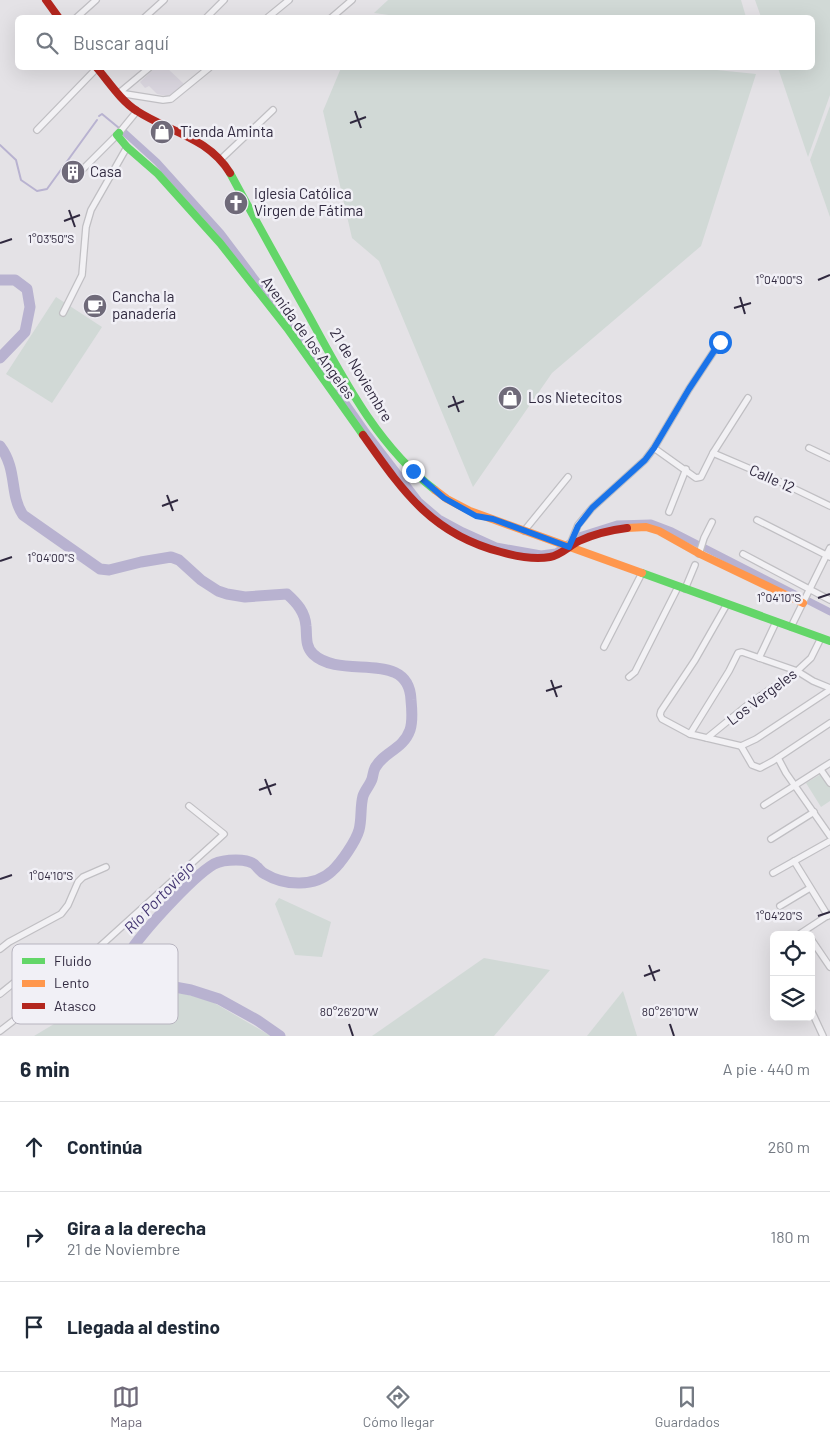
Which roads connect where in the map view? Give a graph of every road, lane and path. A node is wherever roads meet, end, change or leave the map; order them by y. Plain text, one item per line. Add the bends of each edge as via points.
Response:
1 (46, 0) edge
2 (96, 0) edge
3 (164, 0) edge
4 (224, 0) edge
5 (289, 0) edge
6 (352, 0) edge
7 (57, 15) edge
8 (79, 15) edge
9 (147, 15) edge
10 (209, 15) edge
11 (271, 15) edge
12 (334, 15) edge
13 (95, 70) edge
14 (99, 70) edge
15 (147, 70) edge
16 (207, 70) edge
17 (119, 93) junction
18 (137, 110) junction
19 (273, 110) dead end
20 (36, 130) dead end
21 (118, 134) junction
22 (127, 147) junction
23 (220, 160) junction
24 (80, 172) dead end
25 (63, 313) dead end
26 (720, 342) dead end
27 (336, 384) junction
28 (748, 398) dead end
29 (654, 448) junction
30 (809, 448) dead end
31 (712, 453) junction
32 (830, 458) edge
33 (686, 469) junction
34 (568, 477) dead end
35 (830, 506) edge
36 (669, 512) dead end
37 (757, 520) dead end
38 (712, 522) dead end
39 (524, 530) junction
40 (569, 547) junction
41 (830, 548) edge
42 (700, 551) junction
43 (743, 554) dead end
44 (828, 556) edge
45 (695, 565) dead end
46 (642, 573) junction
47 (682, 588) junction
48 (808, 591) junction
49 (830, 600) edge
50 (803, 602) junction
51 (727, 604) junction
52 (776, 622) junction
53 (791, 627) junction
54 (821, 638) junction
55 (830, 641) edge
56 (604, 647) dead end
57 (759, 658) junction
58 (797, 671) junction
59 (629, 677) dead end
60 (830, 689) edge
61 (830, 723) edge
62 (690, 734) junction
63 (708, 738) junction
64 (740, 746) junction
65 (778, 758) junction
66 (830, 763) edge
67 (821, 770) junction
68 (830, 783) edge
69 (795, 785) junction
70 (764, 805) dead end
71 (189, 806) dead end
72 (814, 812) junction
73 (830, 836) edge
74 (771, 839) dead end
75 (830, 841) edge
76 (794, 861) junction
77 (106, 867) dead end
78 (773, 874) dead end
79 (810, 888) junction
80 (780, 906) dead end
81 (829, 915) edge
82 (808, 931) edge
83 (103, 944) edge
84 (815, 945) edge
85 (0, 949) edge
86 (830, 967) edge
87 (12, 984) edge
88 (0, 994) edge
89 (815, 1019) edge
90 (12, 1022) edge
91 (0, 1031) edge
92 (823, 1036) edge

1 - 7 street
2 - 8 street
3 - 9 street
4 - 10 street
5 - 11 street
6 - 12 street
13 - 20 street
14 - 17 street, 21 de Noviembre
15 - 17 street
16 - 17 street via 171,100
17 - 18 street, 21 de Noviembre
18 - 21 street
18 - 23 street, 21 de Noviembre via 194,138
19 - 23 street
21 - 22 street, Avenida de los Angeles
21 - 24 street
22 - 25 street via 91,210 86,227 82,275
22 - 27 street, Avenida de los Angeles via 158,174 201,221
23 - 27 street, 21 de Noviembre via 236,182
26 - 29 street
27 - 39 street, 21 de Noviembre via 363,410 413,471 435,491 476,516
27 - 40 street, Avenida de los Angeles via 412,502 438,523 480,545 521,556 553,557
28 - 31 street
29 - 33 street
29 - 40 street via 592,508 578,526
30 - 32 street
31 - 33 street via 702,478 696,478
31 - 35 street, Calle 12
33 - 36 street
34 - 39 street
37 - 44 street
38 - 42 street
39 - 40 street, 21 de Noviembre
40 - 42 street, Avenida de los Angeles via 603,533 646,527
40 - 46 street, 21 de Noviembre
41 - 44 street
42 - 50 street, Avenida de los Angeles
43 - 48 street
44 - 48 street
45 - 47 street
46 - 47 street, 21 de Noviembre
46 - 56 street
47 - 51 street, 21 de Noviembre
47 - 59 street via 635,672
48 - 49 street
48 - 50 street
50 - 53 street
51 - 52 street, 21 de Noviembre
51 - 62 street via 661,711 662,719
52 - 53 street, 21 de Noviembre
52 - 57 street
53 - 54 street, 21 de Noviembre
54 - 55 street, 21 de Noviembre
54 - 58 street, Los Vergeles via 811,658
57 - 58 street
57 - 62 street via 738,653
58 - 60 street
58 - 63 street, Los Vergeles via 750,703
60 - 64 street via 756,739
61 - 65 street
62 - 63 street
63 - 64 street
64 - 65 street via 756,768
65 - 69 street
66 - 67 street
67 - 68 street
67 - 69 street
69 - 70 street
69 - 72 street
71 - 83 street via 224,834
72 - 73 street
72 - 74 street
75 - 76 street
76 - 78 street
76 - 79 street
77 - 85 street via 78,882 61,914
79 - 80 street
79 - 81 street
81 - 82 street
84 - 86 street
87 - 88 street
89 - 92 street
90 - 91 street

